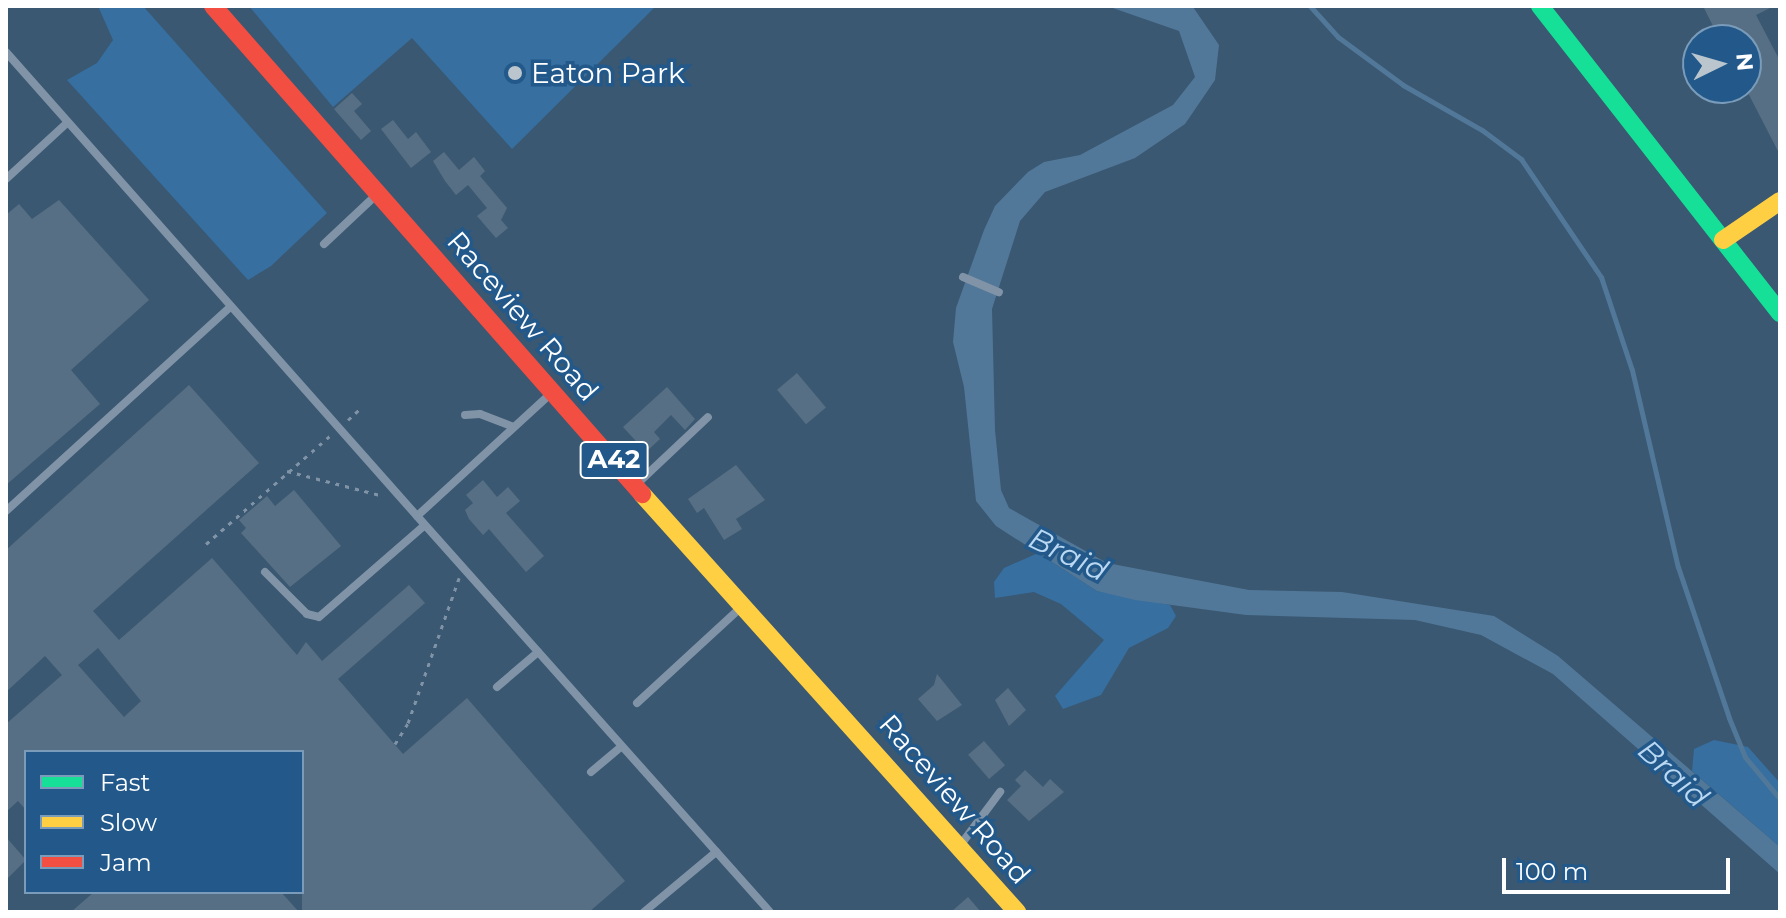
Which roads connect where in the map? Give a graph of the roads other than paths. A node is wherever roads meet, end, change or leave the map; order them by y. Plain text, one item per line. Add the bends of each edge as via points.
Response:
1 (213, 6) edge
2 (1540, 6) edge
3 (6, 52) edge
4 (68, 122) junction
5 (6, 179) edge
6 (378, 193) junction
7 (1780, 201) edge
8 (1723, 240) junction
9 (324, 244) dead end
10 (963, 277) dead end
11 (999, 292) dead end
12 (231, 306) junction
13 (1780, 313) edge
14 (551, 393) junction
15 (465, 415) dead end
16 (708, 417) dead end
17 (514, 427) junction
18 (637, 483) junction
19 (6, 511) edge
20 (417, 516) junction
21 (425, 525) junction
22 (265, 572) dead end
23 (745, 604) junction
24 (538, 652) junction
25 (497, 687) dead end
26 (637, 703) dead end
27 (622, 746) junction
28 (591, 772) dead end
29 (1000, 792) dead end
30 (959, 847) junction
31 (716, 852) junction
32 (644, 912) edge
33 (770, 912) edge
34 (1017, 912) edge

1 - 6 main road, Raceview Road / A42
2 - 8 main road
3 - 4 lane
4 - 5 lane
4 - 12 lane
6 - 9 lane
6 - 14 main road, Raceview Road / A42
7 - 8 main road
8 - 13 main road
10 - 11 lane
12 - 19 lane
12 - 20 lane
14 - 17 lane
14 - 18 main road, Raceview Road / A42
15 - 17 lane via 480,414
16 - 18 lane
17 - 20 lane
18 - 23 main road, Raceview Road / A42
20 - 21 lane
21 - 22 lane via 319,617 307,614
21 - 24 lane
23 - 26 lane
23 - 30 main road, Raceview Road / A42
24 - 25 lane
24 - 27 lane
27 - 28 lane
27 - 31 lane
29 - 30 lane
30 - 34 main road, Raceview Road / A42
31 - 32 lane
31 - 33 lane

